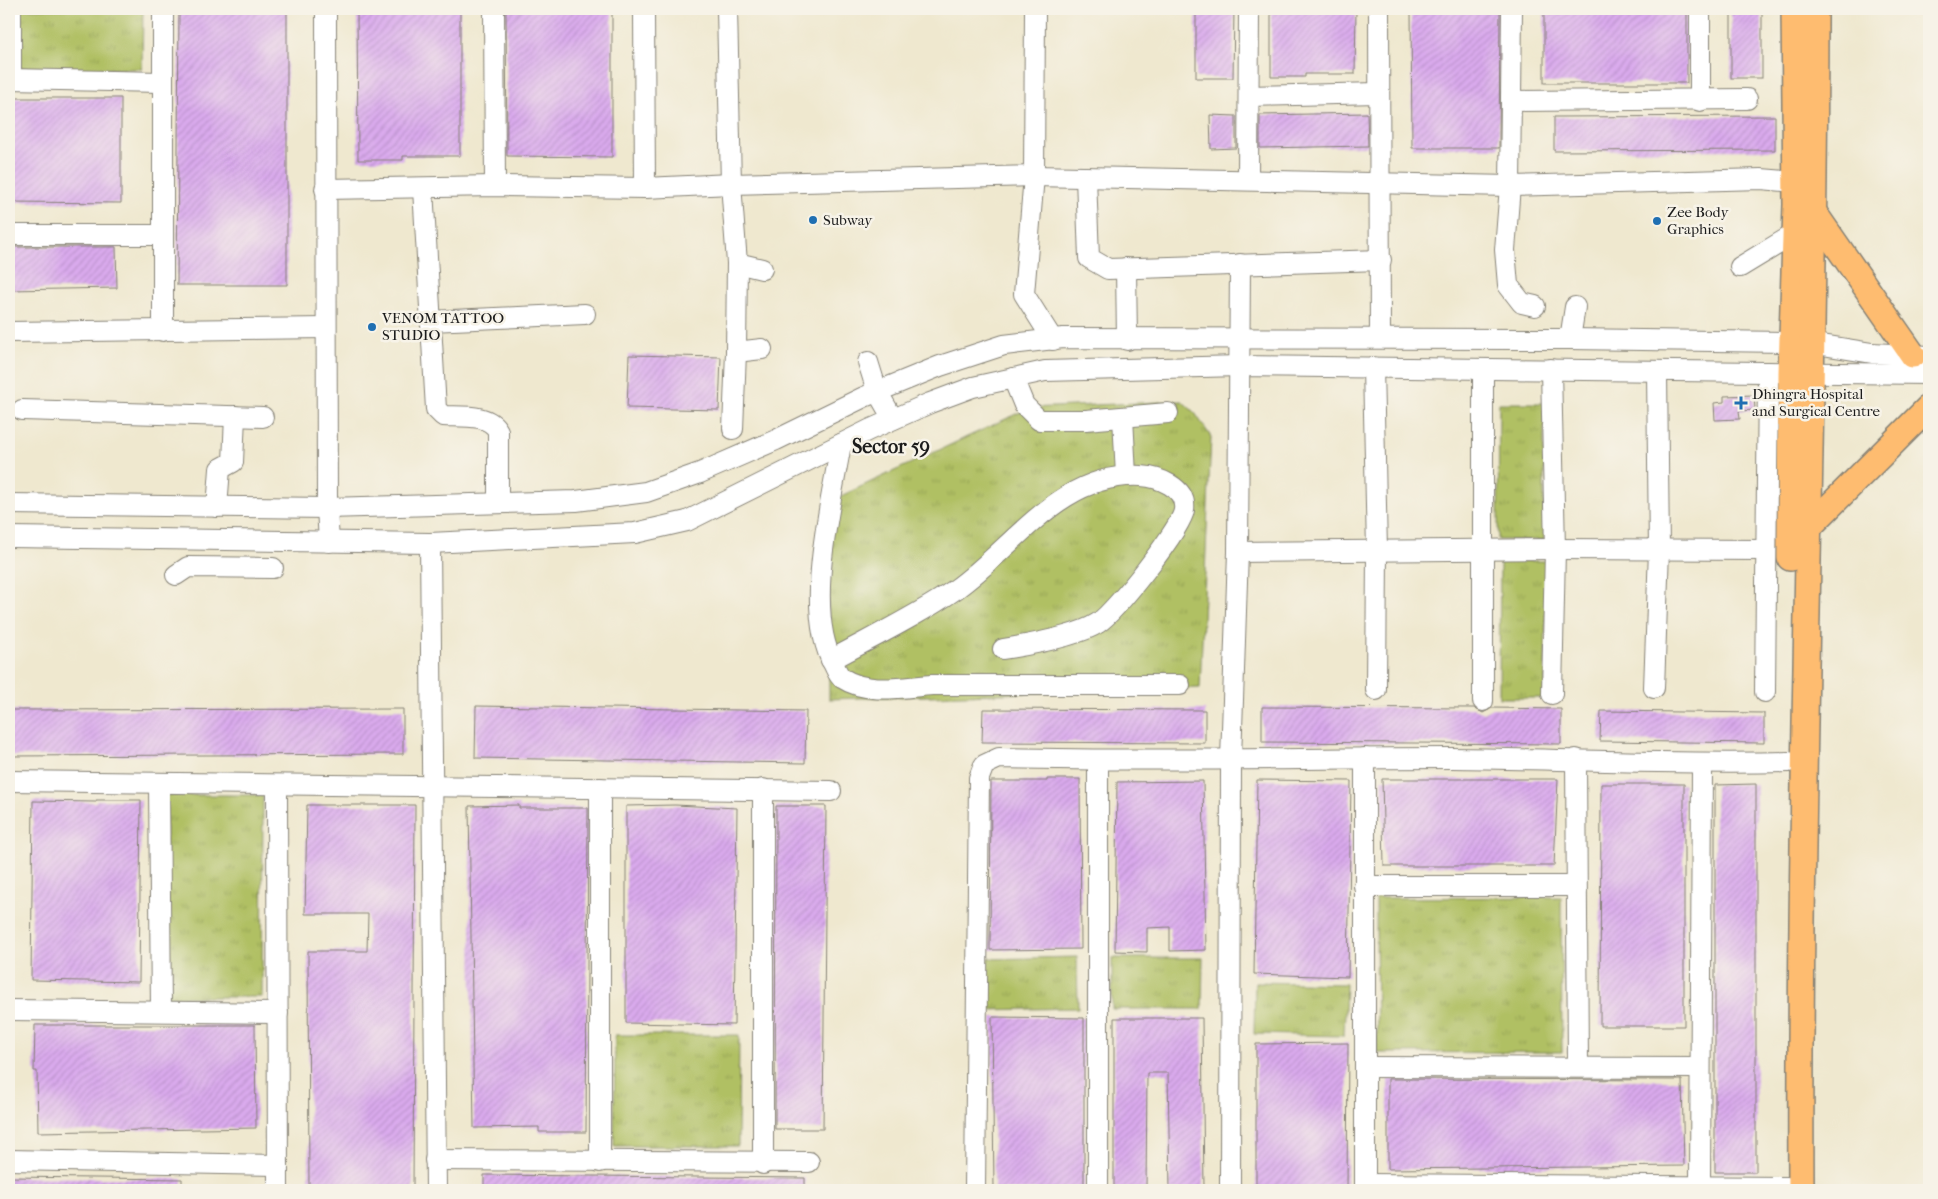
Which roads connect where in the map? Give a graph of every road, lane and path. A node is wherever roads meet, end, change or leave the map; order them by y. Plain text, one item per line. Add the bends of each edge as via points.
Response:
1 (11, 9) edge
2 (162, 9) edge
3 (326, 9) edge
4 (494, 9) edge
5 (644, 9) edge
6 (727, 9) edge
7 (1035, 9) edge
8 (1249, 9) edge
9 (1379, 9) edge
10 (1512, 9) edge
11 (1700, 9) edge
12 (1794, 9) edge
13 (1815, 9) edge
14 (10, 79) edge
15 (162, 82) junction
16 (1378, 93) junction
17 (1249, 96) junction
18 (1747, 99) dead end
19 (1512, 101) junction
20 (1700, 101) junction
21 (1034, 176) junction
22 (1086, 177) junction
23 (1248, 180) junction
24 (1379, 182) junction
25 (1796, 182) junction
26 (731, 184) junction
27 (494, 186) junction
28 (1510, 186) junction
29 (645, 188) junction
30 (325, 189) junction
31 (423, 189) junction
32 (1815, 214) junction
33 (1796, 233) junction
34 (9, 235) edge
35 (162, 235) junction
36 (1381, 260) junction
37 (737, 264) junction
38 (1240, 264) junction
39 (1740, 267) dead end
40 (1126, 268) junction
41 (762, 269) dead end
42 (1536, 306) dead end
43 (1576, 306) dead end
44 (584, 314) dead end
45 (430, 321) junction
46 (326, 328) junction
47 (163, 331) junction
48 (9, 332) edge
49 (1380, 338) junction
50 (1241, 339) junction
51 (1570, 339) junction
52 (1053, 340) junction
53 (1127, 340) junction
54 (1801, 343) junction
55 (762, 349) dead end
56 (736, 352) junction
57 (1921, 356) edge
58 (868, 362) dead end
59 (1240, 366) junction
60 (1373, 367) junction
61 (1483, 368) junction
62 (1551, 369) junction
63 (1657, 371) junction
64 (1790, 372) junction
65 (1929, 374) edge
66 (1013, 378) junction
67 (877, 391) junction
68 (1929, 407) edge
69 (22, 410) dead end
70 (1168, 413) dead end
71 (235, 416) junction
72 (263, 416) dead end
73 (1123, 417) junction
74 (893, 419) junction
75 (733, 429) dead end
76 (841, 444) junction
77 (1126, 476) junction
78 (498, 503) junction
79 (9, 504) edge
80 (217, 506) junction
81 (327, 508) junction
82 (1808, 528) junction
83 (9, 537) edge
84 (190, 540) junction
85 (329, 542) junction
86 (430, 543) junction
87 (1555, 548) junction
88 (1484, 549) junction
89 (1659, 550) junction
90 (1766, 550) junction
91 (1377, 551) junction
92 (1238, 552) junction
93 (273, 568) dead end
94 (1003, 649) dead end
95 (831, 660) junction
96 (1180, 686) dead end
97 (1654, 688) dead end
98 (1376, 690) dead end
99 (1765, 692) dead end
100 (1552, 694) dead end
101 (1483, 701) dead end
102 (1365, 758) junction
103 (1231, 759) junction
104 (1576, 759) junction
105 (1098, 760) junction
106 (1789, 762) junction
107 (1702, 764) junction
108 (9, 781) edge
109 (159, 783) junction
110 (277, 786) junction
111 (432, 786) junction
112 (600, 788) junction
113 (763, 789) junction
114 (830, 791) dead end
115 (1364, 886) junction
116 (1576, 886) junction
117 (9, 1010) edge
118 (161, 1011) junction
119 (278, 1013) junction
120 (1365, 1067) junction
121 (1578, 1067) junction
122 (1700, 1068) junction
123 (9, 1160) edge
124 (435, 1160) junction
125 (600, 1162) junction
126 (809, 1162) dead end
127 (763, 1164) junction
128 (278, 1165) junction
129 (1365, 1187) edge
130 (1700, 1187) junction
131 (1792, 1189) edge
132 (278, 1190) edge
133 (436, 1190) edge
134 (975, 1190) edge
135 (1098, 1190) edge
136 (1230, 1190) edge

1 - 14 street
2 - 15 street
3 - 30 street
4 - 27 street
5 - 29 street
6 - 26 street
7 - 21 street
8 - 17 street
9 - 16 street
10 - 19 street
11 - 20 street
12 - 25 main road
13 - 32 main road
14 - 15 street
15 - 35 street
16 - 17 street
16 - 24 street
17 - 23 street
18 - 20 street
19 - 20 street
19 - 28 street
21 - 22 street
21 - 26 street
21 - 52 street via 1024,294
22 - 23 street
22 - 40 street via 1089,258 1108,268
23 - 24 street
24 - 28 street
24 - 36 street
25 - 28 street via 1761,179
25 - 33 main road
26 - 29 street
26 - 37 street
27 - 29 street
27 - 31 street
28 - 42 street via 1504,250 1508,285 1522,303
30 - 31 street
30 - 46 street
31 - 45 street
32 - 54 main road
32 - 57 main road
33 - 39 street
33 - 54 main road
34 - 35 street
35 - 47 street
36 - 38 street
36 - 49 street
37 - 41 street
37 - 56 street
38 - 40 street
38 - 50 street
40 - 53 street
43 - 51 street
44 - 45 street
45 - 78 street via 436,409 439,414 487,419 495,424 498,431
46 - 47 street
46 - 81 street
47 - 48 street
49 - 50 street
49 - 51 street
50 - 53 street
50 - 59 street
51 - 54 street
52 - 53 street
52 - 67 street via 1004,345
54 - 57 street
54 - 64 main road
55 - 56 street
56 - 75 street
58 - 67 street
59 - 60 street
59 - 66 street via 1045,371
59 - 92 street
60 - 61 street
60 - 91 street
61 - 62 street
61 - 88 street
62 - 63 street
62 - 87 street
63 - 64 street
63 - 89 street
64 - 65 street
64 - 82 main road
64 - 90 street
64 - 106 main road
66 - 73 street via 1024,405 1039,420
66 - 74 street via 972,387
67 - 74 street
67 - 78 street via 700,473 646,492 576,500
68 - 82 main road
69 - 71 street
70 - 73 street
71 - 72 street
71 - 80 street via 233,462 220,468
73 - 77 street
74 - 76 street
76 - 86 street via 686,521 662,528 635,533
76 - 95 street via 819,600 822,636
77 - 94 street via 1149,477 1168,483 1180,495 1184,505 1182,517 1148,566 1119,603 1096,624 1037,643
77 - 95 street via 1065,496 957,588
78 - 81 street
79 - 80 street
80 - 81 street
81 - 85 street
82 - 131 main road via 1800,1020
83 - 84 street
84 - 85 street
84 - 93 street via 182,571
85 - 86 street
86 - 111 street
87 - 88 street
87 - 89 street
87 - 100 street
88 - 91 street
88 - 101 street
89 - 90 street
89 - 97 street
90 - 99 street
91 - 92 street
91 - 98 street
92 - 103 street
95 - 96 street via 841,677 861,687
102 - 103 street
102 - 104 street
102 - 115 street
103 - 105 street
103 - 136 street
104 - 107 street
104 - 116 street
105 - 134 street via 999,758 984,765 979,778
105 - 135 street
106 - 107 street
106 - 131 main road
107 - 122 street
108 - 109 street
109 - 110 street
109 - 118 street
110 - 111 street
110 - 119 street
111 - 112 street
111 - 124 street
112 - 113 street
112 - 125 street
113 - 114 street
113 - 127 street
115 - 116 street
115 - 120 street
116 - 121 street
117 - 118 street
118 - 119 street
119 - 128 street
120 - 121 street
120 - 129 street
121 - 122 street
122 - 130 street
123 - 128 street
124 - 125 street
124 - 133 street
125 - 127 street
126 - 127 street
128 - 132 street
129 - 130 street
130 - 131 street

